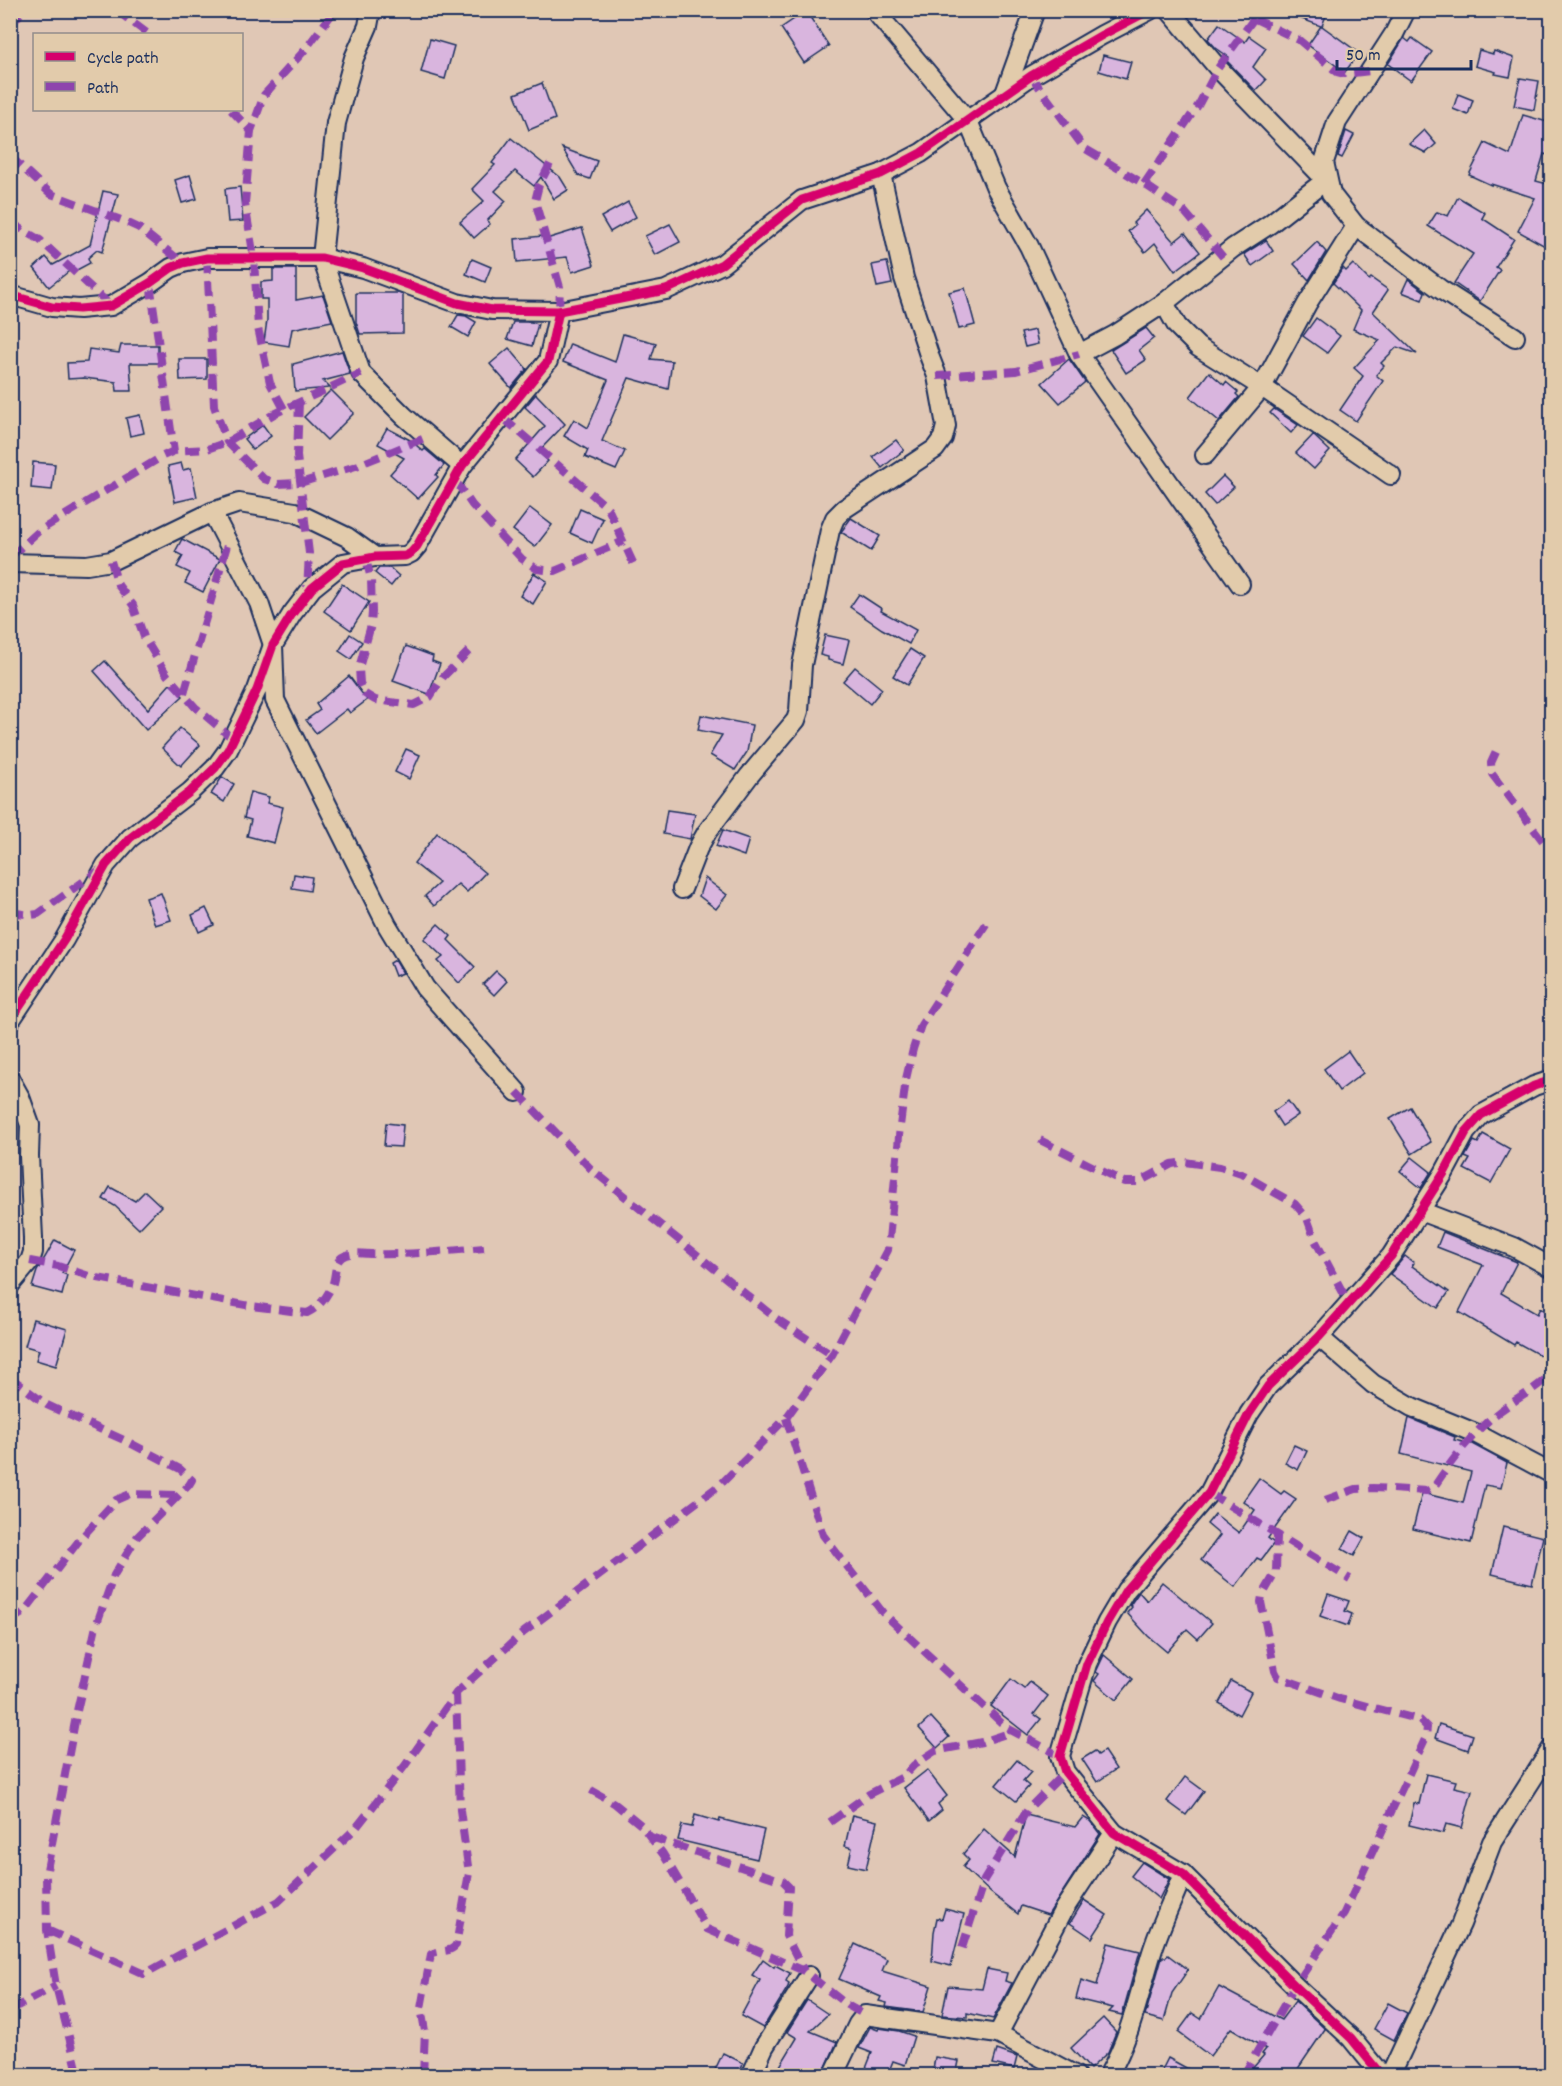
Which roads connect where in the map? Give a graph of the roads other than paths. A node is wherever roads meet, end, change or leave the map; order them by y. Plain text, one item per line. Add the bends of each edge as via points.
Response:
1 (371, 10) edge
2 (874, 10) edge
3 (1035, 10) edge
4 (1150, 10) edge
5 (1169, 10) edge
6 (1406, 10) edge
7 (1004, 97) junction
8 (968, 121) junction
9 (881, 174) junction
10 (1326, 180) junction
11 (1356, 226) junction
12 (322, 258) junction
13 (10, 295) edge
14 (1164, 303) junction
15 (559, 311) junction
16 (1515, 337) dead end
17 (1079, 354) junction
18 (1262, 387) junction
19 (1205, 455) dead end
20 (462, 466) junction
21 (1391, 475) dead end
22 (212, 512) junction
23 (375, 557) junction
24 (10, 563) edge
25 (1240, 584) dead end
26 (273, 645) junction
27 (682, 889) dead end
28 (10, 1021) edge
29 (10, 1079) edge
30 (1551, 1080) edge
31 (517, 1092) dead end
32 (1420, 1211) junction
33 (1551, 1268) edge
34 (10, 1285) edge
35 (1319, 1337) junction
36 (1551, 1474) edge
37 (1551, 1748) edge
38 (1114, 1833) junction
39 (1183, 1874) junction
40 (809, 1976) dead end
41 (998, 2034) junction
42 (751, 2076) edge
43 (833, 2076) edge
44 (1076, 2076) edge
45 (1108, 2076) edge
46 (1382, 2076) edge
47 (1390, 2076) edge

1 - 12 street via 336,123
2 - 8 street
3 - 7 street
4 - 7 street via 1031,76
5 - 10 street via 1218,68
6 - 10 street via 1337,122 1324,162
7 - 8 street
8 - 9 street
8 - 17 street via 996,188 1029,246
9 - 15 street via 802,200 722,264 666,290
9 - 27 street via 904,278 938,376 946,426 943,438 935,449 835,518 802,665 796,720 707,832
10 - 11 street via 1331,194
10 - 14 street
11 - 16 street via 1440,289
11 - 18 street
12 - 13 street via 207,258 183,263 111,306 52,308
12 - 15 street via 363,268 457,303 492,310
12 - 20 street via 361,373
14 - 17 street
14 - 18 street via 1177,326 1198,347
15 - 20 street via 548,361
17 - 25 street
18 - 19 street
18 - 21 street
20 - 23 street via 411,553
22 - 23 street via 239,503 295,512 347,537
22 - 24 street via 111,561 87,565
22 - 26 street via 259,603
23 - 26 street via 343,563 312,588
26 - 28 street via 257,690 228,750 190,792 130,838 106,866 64,940
26 - 31 street via 275,700 387,925 425,988
29 - 34 street via 30,1125 33,1252
30 - 32 street via 1482,1116 1466,1132
32 - 33 street via 1514,1247
32 - 35 street via 1391,1256
35 - 36 street via 1373,1383 1412,1407 1475,1433
35 - 38 street via 1268,1386 1249,1414 1209,1493 1126,1590 1087,1664 1060,1756 1065,1772
37 - 47 street via 1492,1842 1461,1924
38 - 39 street
38 - 41 street via 1064,1909
39 - 45 street via 1152,1952 1123,2050
39 - 46 street via 1352,2038
40 - 42 street
41 - 43 street via 865,2015
41 - 44 street

